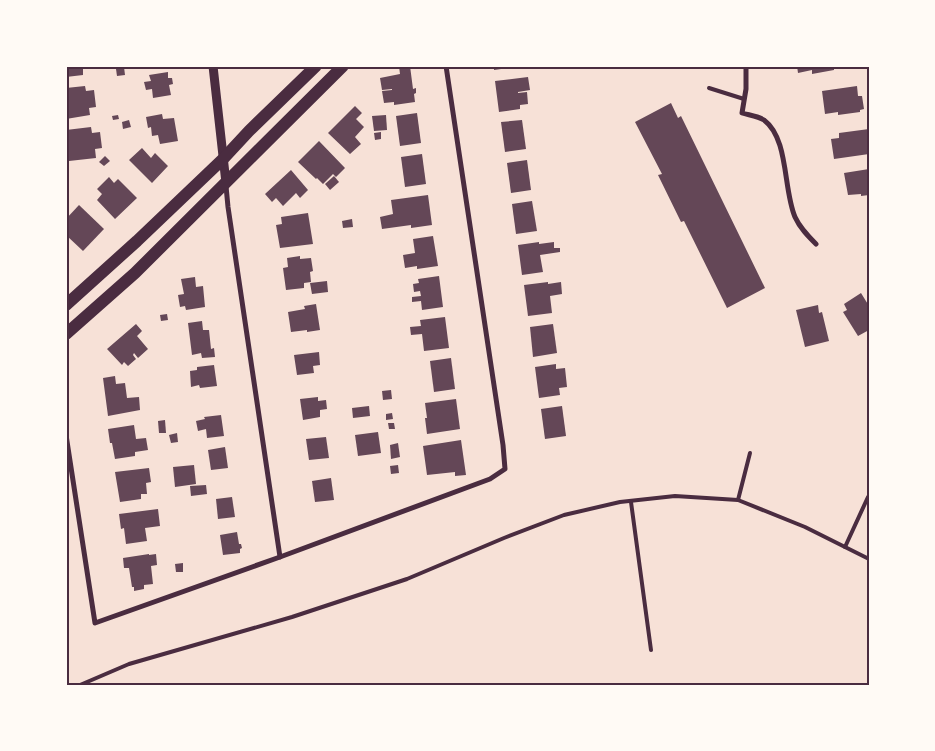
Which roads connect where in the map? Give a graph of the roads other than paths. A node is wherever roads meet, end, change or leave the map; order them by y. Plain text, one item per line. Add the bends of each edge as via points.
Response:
1 (213, 66) edge
2 (316, 66) edge
3 (342, 66) edge
4 (446, 66) edge
5 (746, 66) edge
6 (709, 88) dead end
7 (744, 98) junction
8 (223, 159) junction
9 (226, 182) junction
10 (816, 244) dead end
11 (66, 305) edge
12 (66, 334) edge
13 (66, 435) edge
14 (750, 453) dead end
15 (868, 497) edge
16 (738, 500) junction
17 (631, 502) junction
18 (845, 547) junction
19 (280, 557) junction
20 (869, 559) edge
21 (651, 650) dead end
22 (80, 685) edge

1 - 8 street
2 - 8 main road
3 - 9 main road
4 - 19 street via 505,469 490,479
5 - 7 street
6 - 7 lane
7 - 10 street via 742,113 763,118 779,141 795,217
8 - 9 street
8 - 11 main road
9 - 12 main road via 135,273
9 - 19 street
13 - 19 street via 95,623
14 - 16 lane
15 - 18 lane
16 - 17 lane via 674,496
16 - 18 lane
17 - 21 lane
17 - 22 lane via 564,515 407,578 292,617 129,664
18 - 20 lane

